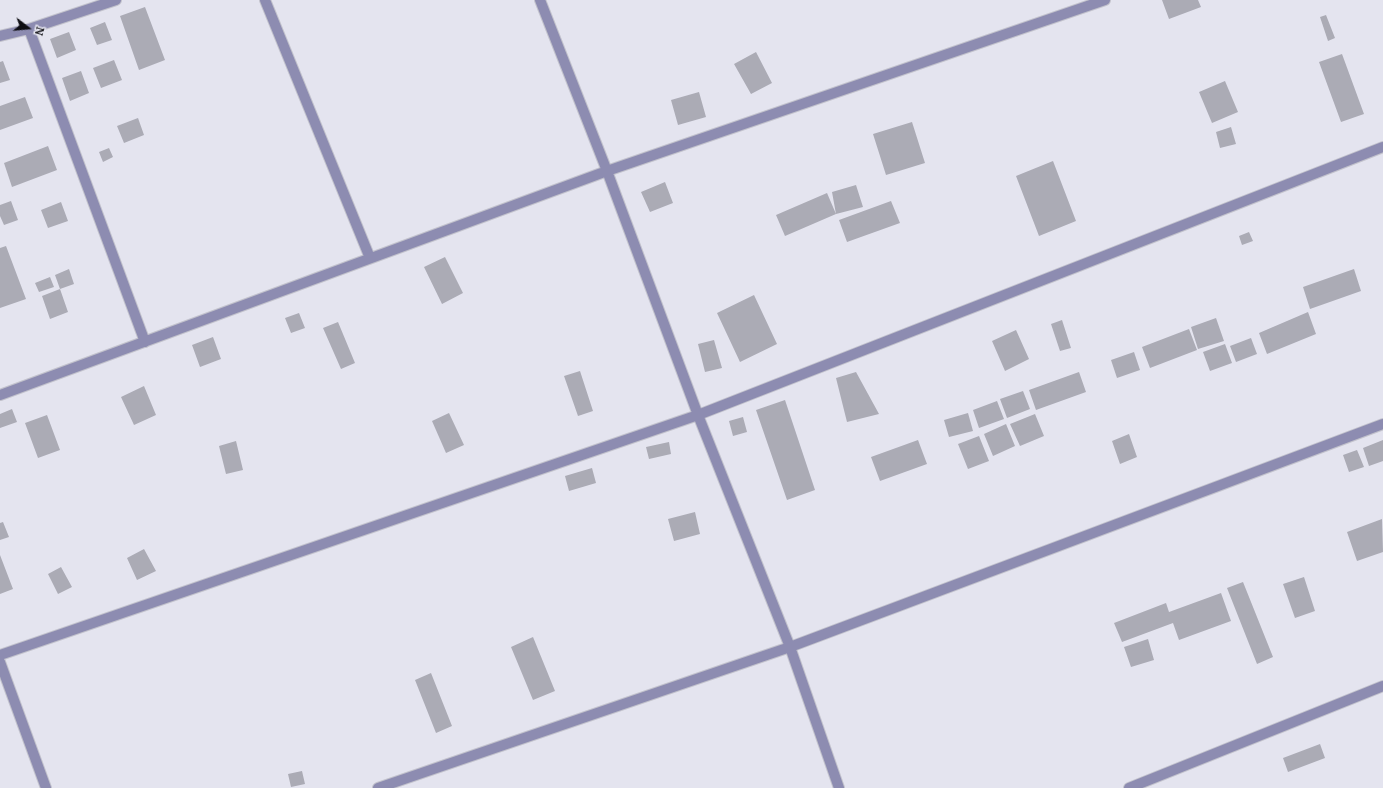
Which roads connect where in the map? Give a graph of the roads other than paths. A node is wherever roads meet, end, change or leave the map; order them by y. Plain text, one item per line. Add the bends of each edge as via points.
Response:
1 (116, 0) edge
2 (265, 0) edge
3 (540, 0) edge
4 (1105, 0) edge
5 (29, 29) junction
6 (0, 36) edge
7 (1383, 147) edge
8 (607, 171) junction
9 (370, 258) junction
10 (145, 342) junction
11 (0, 395) edge
12 (698, 414) junction
13 (1383, 424) edge
14 (790, 647) junction
15 (0, 655) edge
16 (0, 662) edge
17 (1383, 686) edge
18 (46, 788) edge
19 (378, 788) edge
20 (839, 788) edge
21 (1128, 788) edge

1 - 5 street
2 - 9 street
3 - 8 street
4 - 8 street
5 - 6 street
5 - 10 street
7 - 12 street
8 - 9 street
8 - 12 street
9 - 10 street
10 - 11 street
12 - 14 street
12 - 15 street
13 - 14 street
14 - 19 street
14 - 20 street
16 - 18 street
17 - 21 street

